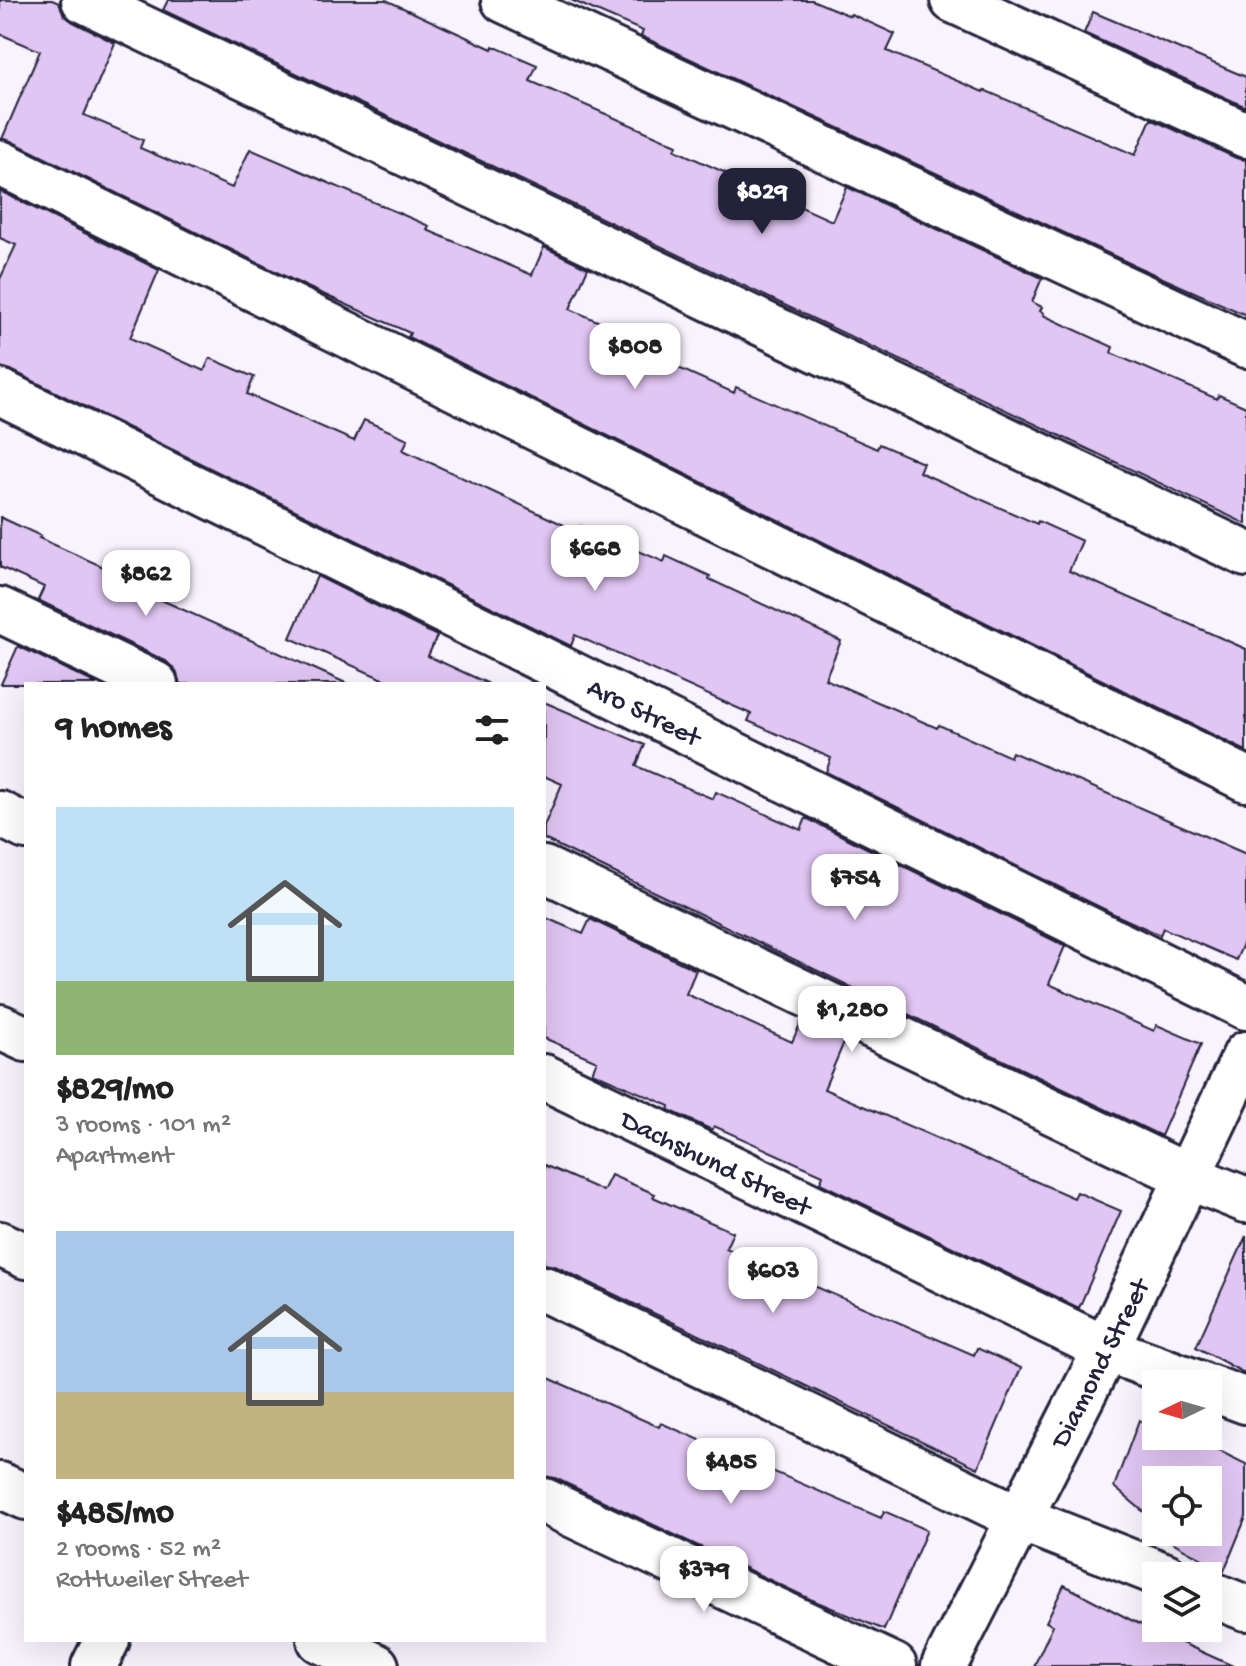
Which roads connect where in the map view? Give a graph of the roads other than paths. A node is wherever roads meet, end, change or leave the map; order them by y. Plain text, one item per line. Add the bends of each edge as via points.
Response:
1 (84, 0) edge
2 (504, 0) edge
3 (953, 0) edge
4 (1246, 135) edge
5 (0, 163) edge
6 (1246, 345) edge
7 (0, 392) edge
8 (1246, 554) edge
9 (0, 610) edge
10 (151, 682) edge
11 (1246, 779) edge
12 (0, 814) edge
13 (24, 826) edge
14 (546, 870) edge
15 (1246, 1007) edge
16 (0, 1027) edge
17 (24, 1038) edge
18 (1246, 1054) edge
19 (546, 1078) edge
20 (1189, 1177) junction
21 (1246, 1200) edge
22 (0, 1244) edge
23 (24, 1255) edge
24 (546, 1290) edge
25 (1106, 1349) junction
26 (1162, 1370) edge
27 (1222, 1392) edge
28 (1246, 1401) edge
29 (0, 1485) edge
30 (24, 1496) edge
31 (546, 1502) edge
32 (1019, 1518) junction
33 (1142, 1567) edge
34 (1222, 1599) edge
35 (1246, 1608) edge
36 (106, 1642) edge
37 (309, 1642) edge
38 (324, 1642) edge
39 (94, 1666) edge
40 (299, 1666) edge
41 (376, 1666) edge
42 (894, 1666) edge
43 (944, 1666) edge

1 - 8 street
2 - 6 street
3 - 4 street
5 - 11 street
7 - 15 street, Aro Street
9 - 10 street
12 - 13 street
14 - 20 street
16 - 17 street
18 - 20 street, Diamond Street
19 - 25 street, Dachshund Street
20 - 21 street
20 - 25 street, Diamond Street
22 - 23 street
24 - 32 street
25 - 26 street, Dachshund Street
25 - 32 street, Diamond Street
27 - 28 street
29 - 30 street
31 - 42 street
32 - 33 street
32 - 43 street, Diamond Street
34 - 35 street
36 - 39 street
37 - 40 street
38 - 41 street

